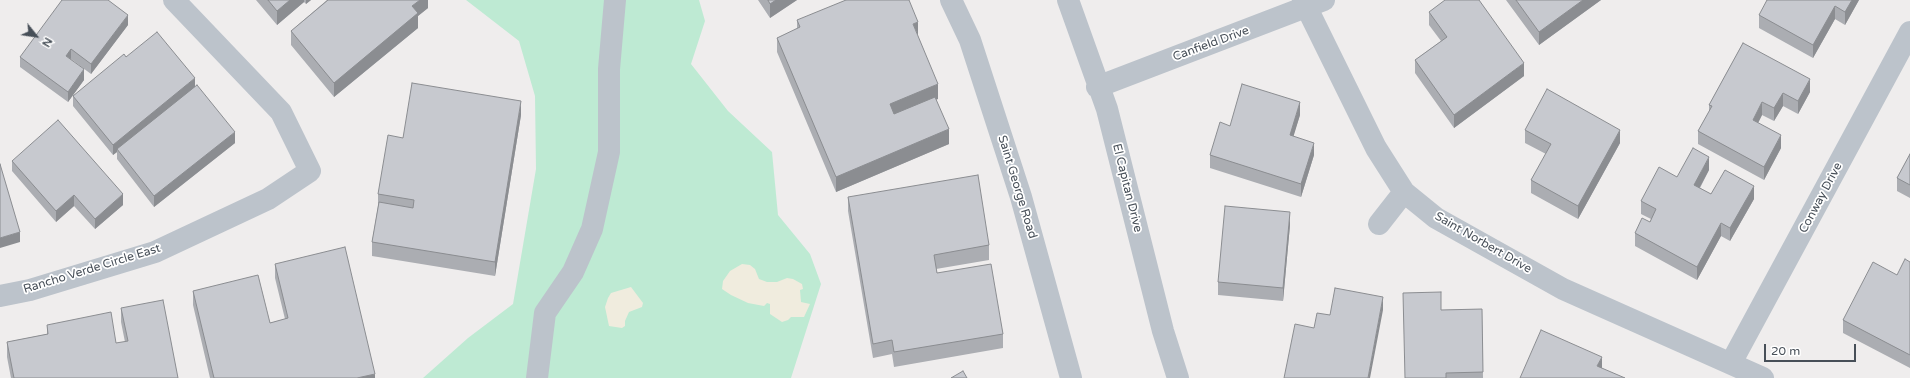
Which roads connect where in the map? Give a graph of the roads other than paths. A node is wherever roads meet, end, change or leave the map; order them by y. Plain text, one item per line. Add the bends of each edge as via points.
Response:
1 (174, 0) edge
2 (615, 0) edge
3 (951, 0) edge
4 (1068, 0) edge
5 (1311, 3) edge
6 (1910, 32) edge
7 (1098, 86) junction
8 (1404, 192) junction
9 (1379, 224) dead end
10 (0, 296) edge
11 (1731, 363) junction
12 (537, 378) edge
13 (1071, 378) edge
14 (1178, 378) edge
15 (1763, 378) edge

1 - 10 street, Rancho Verde Circle East via 281,112 310,171 268,199 155,252 30,290
2 - 12 street via 609,69 609,152 592,229 573,272 545,313
3 - 13 street, Saint George Road via 970,40 1021,197
4 - 7 street, El Capitan Drive
5 - 7 street, Canfield Drive
5 - 8 street, Saint Norbert Drive via 1376,148
6 - 11 street, Conway Drive
7 - 14 street, El Capitan Drive via 1107,109 1163,331
8 - 9 street
8 - 11 street, Saint Norbert Drive via 1436,218 1563,289
11 - 15 street, Saint Norbert Drive

